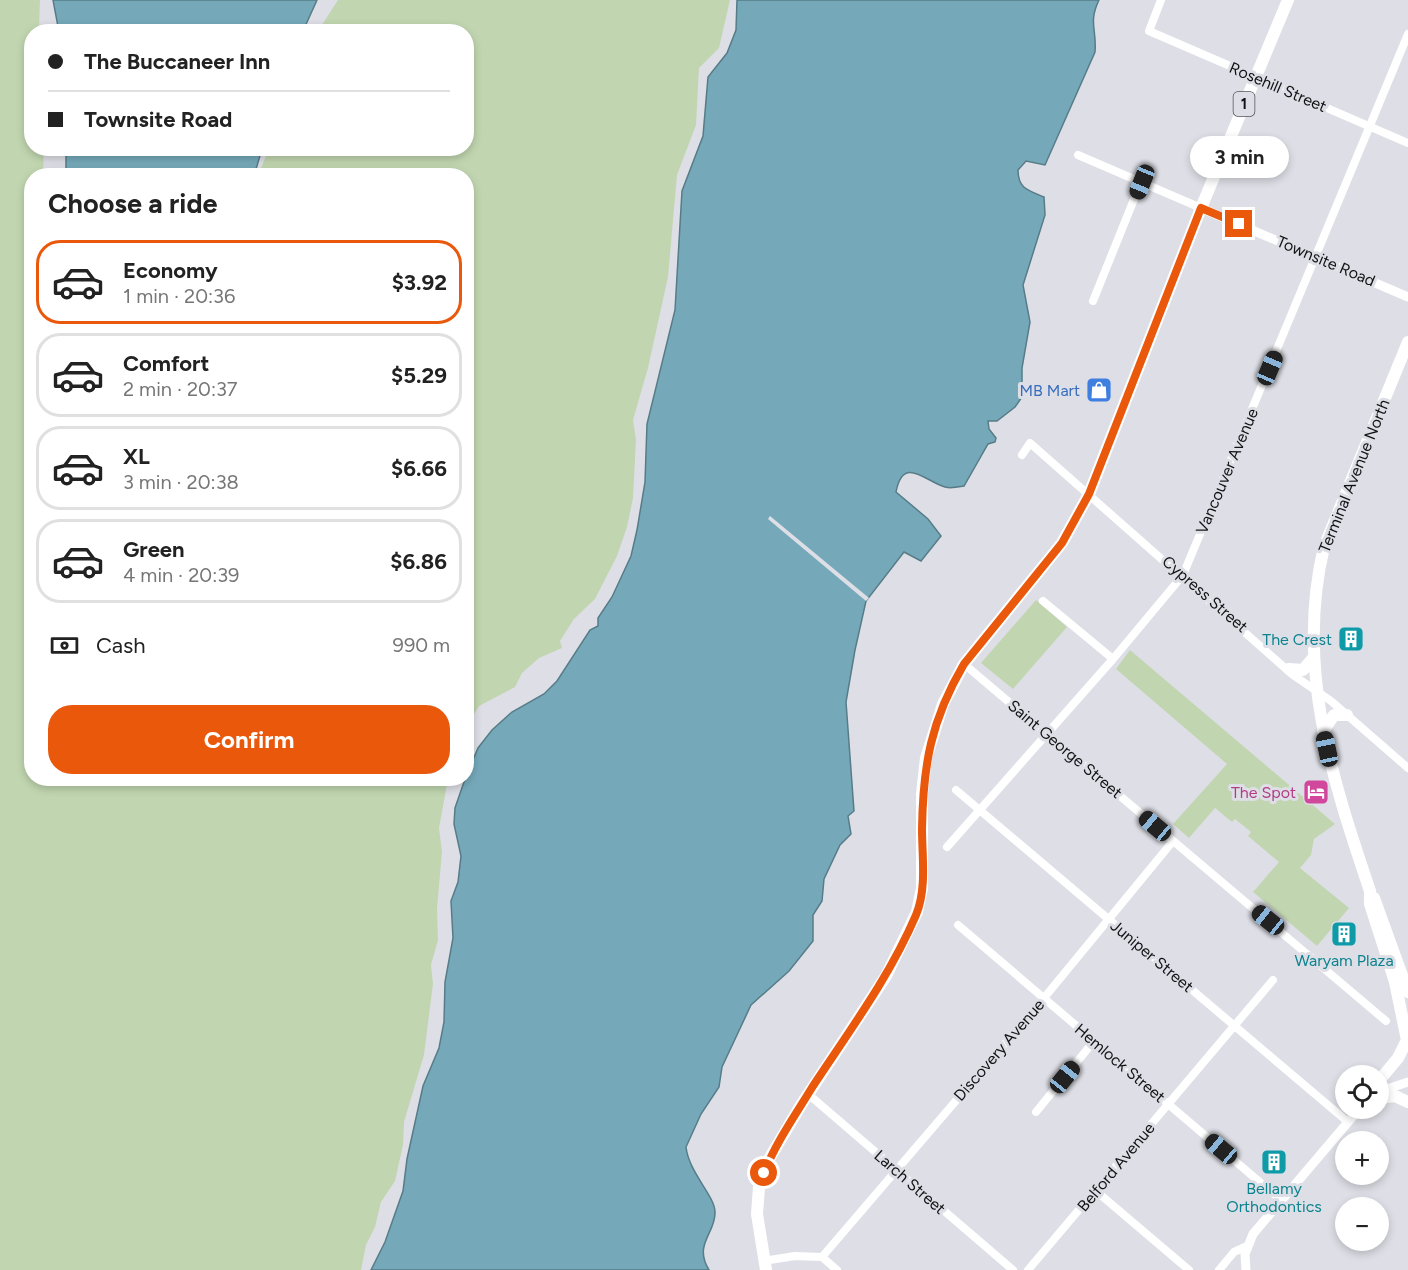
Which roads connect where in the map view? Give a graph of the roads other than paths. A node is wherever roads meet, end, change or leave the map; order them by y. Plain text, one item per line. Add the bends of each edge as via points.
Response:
1 (1161, 0) edge
2 (1288, 0) edge
3 (1408, 34) edge
4 (1255, 77) junction
5 (1369, 126) junction
6 (1408, 143) edge
7 (1078, 155) dead end
8 (1142, 182) junction
9 (1201, 208) junction
10 (1317, 257) junction
11 (1408, 297) edge
12 (1093, 301) dead end
13 (1408, 342) edge
14 (1022, 455) dead end
15 (1089, 494) junction
16 (1183, 575) junction
17 (1043, 602) dead end
18 (1313, 658) junction
19 (1113, 659) junction
20 (964, 664) junction
21 (1289, 669) junction
22 (1318, 693) junction
23 (1347, 715) junction
24 (1323, 730) junction
25 (1046, 733) junction
26 (1408, 768) edge
27 (956, 790) dead end
28 (979, 810) junction
29 (1173, 841) junction
30 (947, 847) dead end
31 (1370, 893) junction
32 (1108, 919) junction
33 (958, 925) dead end
34 (1273, 980) dead end
35 (1408, 992) edge
36 (1044, 998) junction
37 (1386, 1021) dead end
38 (1235, 1025) junction
39 (1407, 1040) edge
40 (1094, 1041) junction
41 (1408, 1045) edge
42 (1389, 1069) edge
43 (1408, 1082) edge
44 (1389, 1088) edge
45 (808, 1094) junction
46 (1389, 1097) edge
47 (1408, 1102) edge
48 (1169, 1104) junction
49 (1036, 1112) dead end
50 (1351, 1119) edge
51 (1348, 1122) junction
52 (896, 1170) junction
53 (1096, 1191) junction
54 (1282, 1200) junction
55 (1247, 1246) junction
56 (822, 1257) junction
57 (765, 1265) edge
58 (837, 1270) edge
59 (1013, 1270) edge
60 (1028, 1270) edge
61 (1189, 1270) edge
62 (1219, 1270) edge
63 (1246, 1270) edge

1 - 4 street, Rosehill Street via 1149,31
2 - 4 main road, 1
3 - 5 street, Vancouver Avenue
4 - 5 street, Rosehill Street
4 - 9 main road, 1
5 - 6 street, Rosehill Street
5 - 10 street, Vancouver Avenue
7 - 8 street, Townsite Road
8 - 9 street, Townsite Road
8 - 12 street
9 - 10 street, Townsite Road
9 - 15 main road, 1
10 - 11 street, Townsite Road
10 - 16 street, Vancouver Avenue
13 - 18 main road, Terminal Avenue North via 1324,547 1312,613
14 - 15 street, Cypress Street via 1030,442
15 - 16 street, Cypress Street
15 - 20 main road, 1 via 1062,543
16 - 19 street, Vancouver Avenue
16 - 21 street, Cypress Street
17 - 19 street
18 - 21 main road via 1303,670
18 - 22 main road, Terminal Avenue North
19 - 25 street, Vancouver Avenue
20 - 25 street, Saint George Street
20 - 45 main road, 1 via 943,704 926,758 922,888 917,912 889,970
21 - 22 street, Cypress Street
22 - 23 street, Cypress Street
22 - 24 main road, Terminal Avenue North
23 - 24 main road via 1334,715
23 - 26 street, Cypress Street
24 - 31 main road, Terminal Avenue North via 1335,787
25 - 28 street, Vancouver Avenue
25 - 29 street, Saint George Street
27 - 28 street, Juniper Street
28 - 30 street, Vancouver Avenue
28 - 32 street, Juniper Street
29 - 32 street, Discovery Avenue
29 - 37 street, Saint George Street
31 - 35 main road, Terminal Avenue North via 1378,903
31 - 39 main road, Terminal Avenue North
32 - 36 street, Discovery Avenue
32 - 38 street, Juniper Street
33 - 36 street, Hemlock Street
34 - 38 street, Belford Avenue
36 - 40 street, Hemlock Street
36 - 52 street, Discovery Avenue
38 - 48 street, Belford Avenue
38 - 51 street, Juniper Street
39 - 41 main road, Terminal Avenue North
39 - 42 main road
40 - 48 street, Hemlock Street
40 - 49 street
43 - 44 street
45 - 52 street, Larch Street
45 - 57 main road, 1 via 770,1159 759,1187 757,1214
46 - 47 main road
48 - 53 street, Belford Avenue
48 - 54 street, Hemlock Street
50 - 51 street
51 - 54 street
52 - 56 street, Discovery Avenue
52 - 59 street, Larch Street
53 - 60 street, Belford Avenue
53 - 61 street
54 - 55 street
55 - 62 street via 1234,1252
55 - 63 street
56 - 57 street via 795,1256
56 - 58 street

